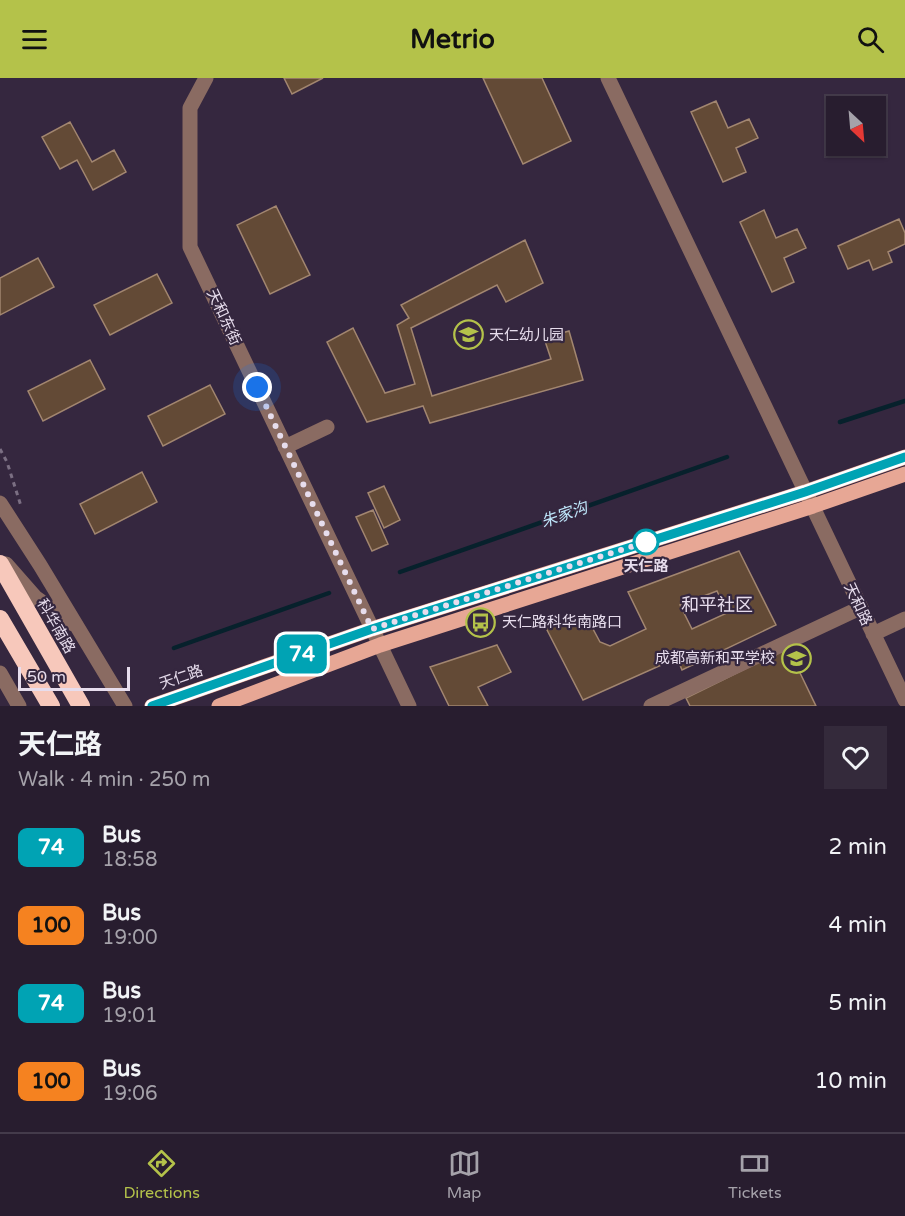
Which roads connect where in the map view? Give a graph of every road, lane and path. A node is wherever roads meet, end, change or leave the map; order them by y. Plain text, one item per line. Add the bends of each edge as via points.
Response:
1 (206, 78) edge
2 (608, 78) edge
3 (327, 427) dead end
4 (285, 447) junction
5 (905, 457) edge
6 (905, 474) edge
7 (805, 492) junction
8 (0, 503) edge
9 (813, 506) junction
10 (0, 558) edge
11 (0, 564) edge
12 (860, 608) junction
13 (0, 619) edge
14 (905, 619) edge
15 (78, 627) junction
16 (372, 629) junction
17 (873, 634) junction
18 (380, 645) junction
19 (0, 673) edge
20 (905, 700) edge
21 (19, 706) edge
22 (51, 706) edge
23 (81, 706) edge
24 (125, 706) edge
25 (152, 706) edge
26 (219, 706) edge
27 (409, 706) edge
28 (651, 706) edge

1 - 4 street, 天和东街 via 190,108 190,247
2 - 7 street, 天和路
3 - 4 street
4 - 16 street, 天和东街
5 - 7 main road, 天仁路
6 - 9 main road
7 - 9 street, 天和路
7 - 16 main road, 天仁路
8 - 15 street
9 - 12 street, 天和路
9 - 18 main road
10 - 15 street via 35,597
11 - 23 highway, 科华南路
12 - 17 street, 天和路
12 - 28 street
13 - 22 highway
14 - 17 street
15 - 24 street
16 - 18 street, 天和东街
16 - 25 main road, 天仁路
17 - 20 street, 天和路
18 - 26 main road
18 - 27 street, 天和东街
19 - 21 street

